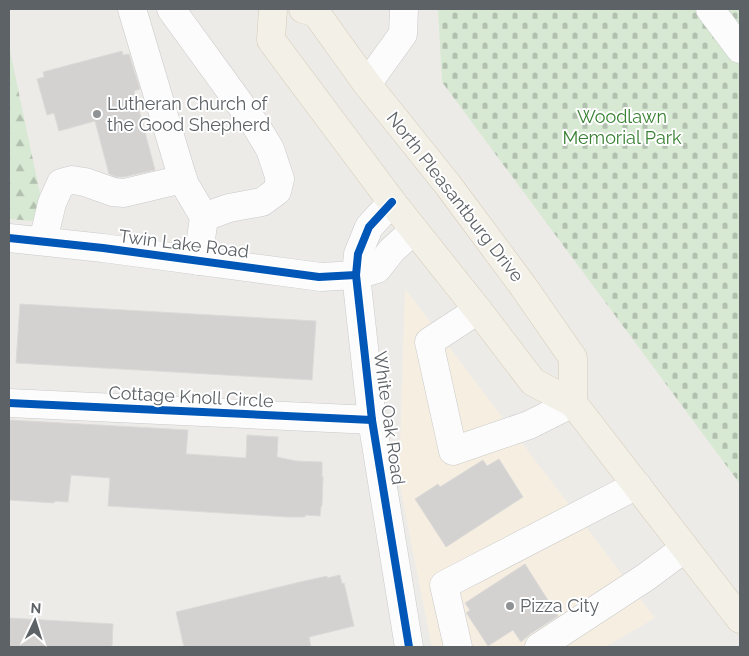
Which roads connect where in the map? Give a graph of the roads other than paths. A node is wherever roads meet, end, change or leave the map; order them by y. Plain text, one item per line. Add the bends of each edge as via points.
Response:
1 (132, 9) edge
2 (171, 9) edge
3 (273, 9) edge
4 (304, 9) edge
5 (404, 9) edge
6 (710, 9) edge
7 (740, 50) edge
8 (367, 84) junction
9 (183, 179) junction
10 (392, 202) junction
11 (204, 218) junction
12 (414, 230) junction
13 (9, 238) edge
14 (43, 242) junction
15 (198, 261) junction
16 (356, 276) junction
17 (478, 310) junction
18 (9, 403) edge
19 (573, 403) junction
20 (372, 420) junction
21 (637, 485) junction
22 (685, 548) junction
23 (740, 619) edge
24 (409, 647) edge
25 (458, 647) edge
26 (539, 647) edge

1 - 9 street
2 - 11 street via 256,126 270,149 280,179 277,191 262,202 230,208
3 - 10 main road via 271,40
4 - 8 main road, North Pleasantburg Drive via 316,13
5 - 8 street via 403,34
6 - 7 street
8 - 19 main road, North Pleasantburg Drive via 460,201 573,358
9 - 11 street
9 - 14 street via 124,193 79,181 61,183 52,203
10 - 12 main road
10 - 16 street, White Oak Road via 369,227 358,254
11 - 15 street
12 - 16 street via 377,269
12 - 17 main road
13 - 14 street, Twin Lake Road
14 - 15 street, Twin Lake Road
15 - 16 street, Twin Lake Road via 319,277
16 - 20 street, White Oak Road
17 - 19 main road via 533,382
17 - 19 street via 429,342 453,451 529,425
18 - 20 street, Cottage Knoll Circle
19 - 21 main road
20 - 24 street, White Oak Road
21 - 22 main road
21 - 25 street via 444,585
22 - 23 main road
22 - 26 street

